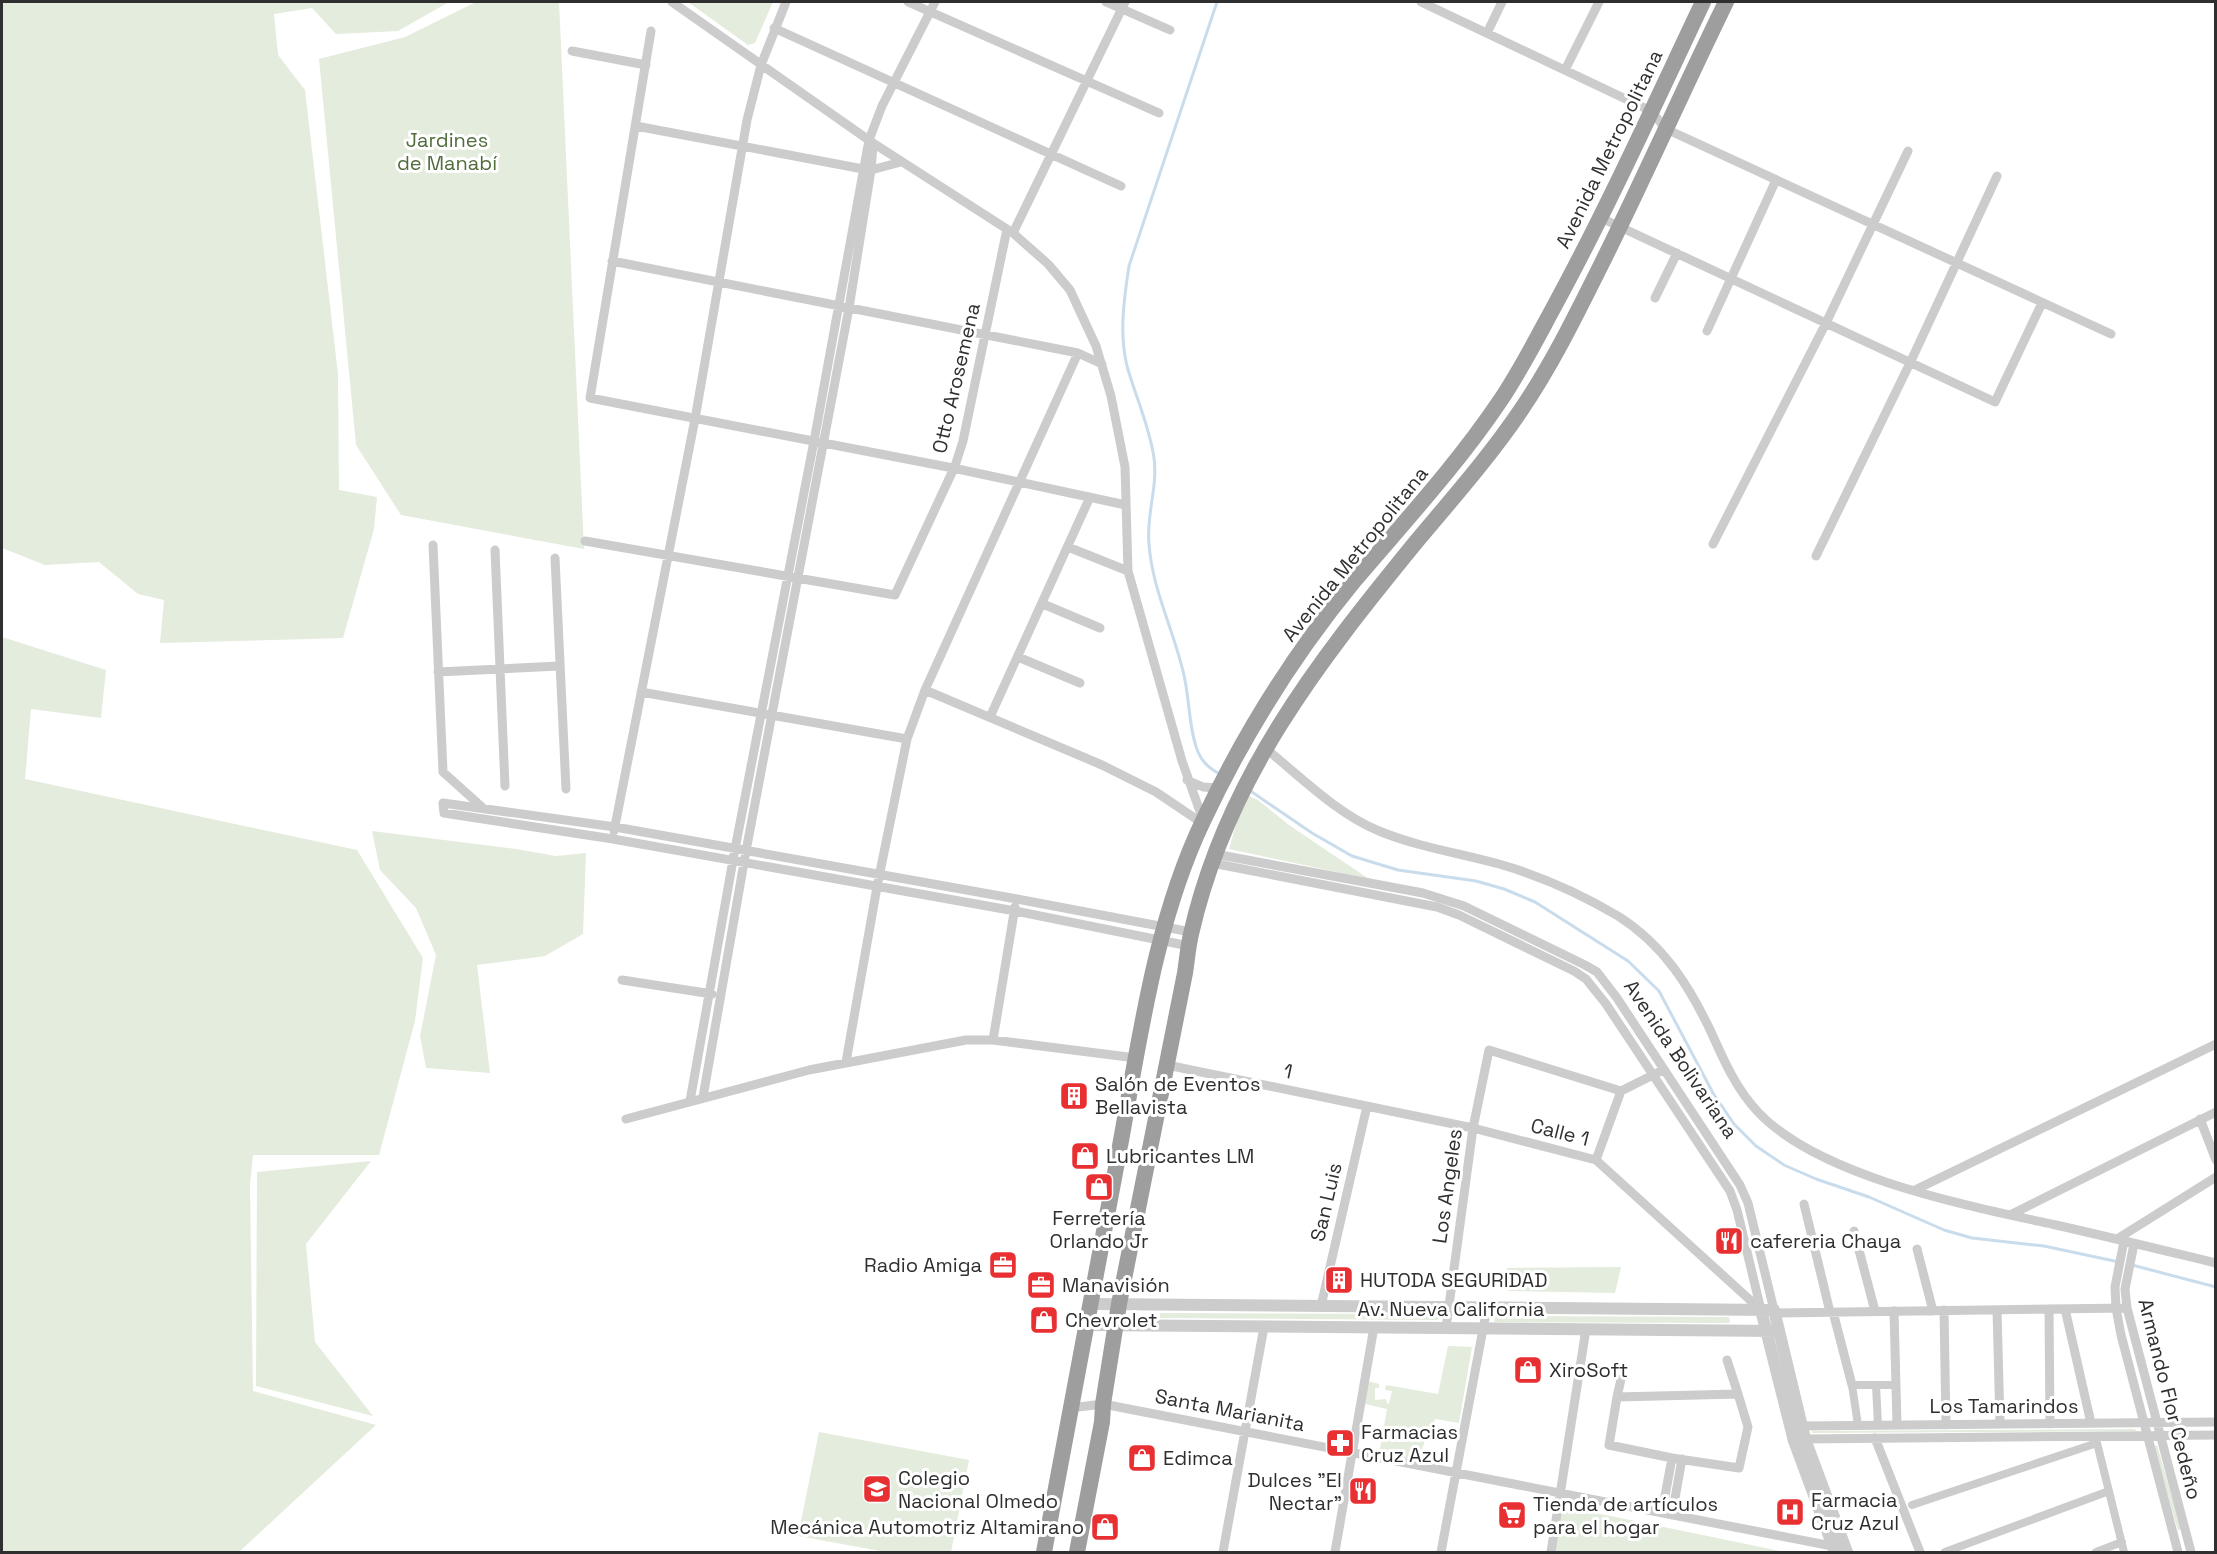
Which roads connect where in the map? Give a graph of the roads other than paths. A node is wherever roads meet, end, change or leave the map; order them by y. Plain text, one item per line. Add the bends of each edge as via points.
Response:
1 (672, 2) edge
2 (786, 2) edge
3 (908, 2) edge
4 (935, 2) edge
5 (1106, 2) edge
6 (1421, 2) edge
7 (1502, 2) edge
8 (1599, 2) edge
9 (1703, 2) edge
10 (1123, 5) edge
11 (1724, 6) edge
12 (930, 12) junction
13 (774, 28) junction
14 (1170, 30) dead end
15 (651, 31) dead end
16 (1487, 33) junction
17 (572, 51) dead end
18 (761, 65) junction
19 (646, 66) junction
20 (1565, 70) junction
21 (1086, 81) junction
22 (894, 82) junction
23 (1651, 111) junction
24 (1159, 113) dead end
25 (636, 126) junction
26 (1666, 129) junction
27 (871, 142) junction
28 (743, 146) junction
29 (1908, 151) dead end
30 (1050, 154) junction
31 (901, 162) junction
32 (867, 169) junction
33 (1997, 176) dead end
34 (1776, 180) junction
35 (1121, 186) dead end
36 (1601, 218) junction
37 (1873, 226) junction
38 (1620, 227) junction
39 (1010, 231) junction
40 (1677, 253) junction
41 (612, 261) junction
42 (1956, 264) junction
43 (1731, 278) junction
44 (719, 282) junction
45 (1656, 298) dead end
46 (2042, 303) junction
47 (844, 306) junction
48 (1826, 323) junction
49 (1707, 331) dead end
50 (985, 334) junction
51 (2111, 334) dead end
52 (1078, 352) junction
53 (1910, 363) junction
54 (1102, 364) junction
55 (694, 418) junction
56 (814, 441) junction
57 (824, 443) junction
58 (953, 468) junction
59 (1021, 482) junction
60 (1427, 496) junction
61 (1090, 497) junction
62 (1126, 504) junction
63 (1443, 509) junction
64 (585, 541) dead end
65 (1713, 544) dead end
66 (433, 545) dead end
67 (1068, 547) junction
68 (495, 550) dead end
69 (668, 555) junction
70 (1816, 556) dead end
71 (555, 558) dead end
72 (1128, 571) junction
73 (788, 576) junction
74 (798, 578) junction
75 (1042, 604) junction
76 (1100, 628) dead end
77 (1017, 657) junction
78 (559, 666) junction
79 (500, 669) junction
80 (438, 672) junction
81 (1080, 683) dead end
82 (925, 690) junction
83 (641, 692) junction
84 (762, 712) junction
85 (773, 714) junction
86 (990, 717) junction
87 (907, 739) junction
88 (1265, 748) junction
89 (1187, 780) junction
90 (505, 786) dead end
91 (1220, 786) junction
92 (566, 789) dead end
93 (482, 807) junction
94 (1202, 822) junction
95 (615, 827) junction
96 (613, 839) junction
97 (735, 849) junction
98 (746, 851) junction
99 (1214, 859) junction
100 (733, 860) junction
101 (744, 862) junction
102 (881, 874) junction
103 (877, 887) junction
104 (1017, 899) junction
105 (1015, 911) junction
106 (1164, 933) junction
107 (1190, 939) junction
108 (622, 980) dead end
109 (709, 994) junction
110 (721, 995) junction
111 (993, 1040) junction
112 (2216, 1044) edge
113 (1136, 1058) junction
114 (846, 1062) junction
115 (1167, 1065) junction
116 (1665, 1069) junction
117 (1654, 1075) junction
118 (1621, 1092) junction
119 (703, 1097) junction
120 (690, 1101) junction
121 (1367, 1106) junction
122 (2216, 1112) edge
123 (626, 1119) dead end
124 (2200, 1119) junction
125 (1473, 1128) junction
126 (1596, 1160) junction
127 (2216, 1160) edge
128 (2216, 1177) edge
129 (1915, 1190) junction
130 (1804, 1204) dead end
131 (2010, 1215) junction
132 (1854, 1231) dead end
133 (2120, 1240) junction
134 (2134, 1244) junction
135 (1917, 1249) dead end
136 (2216, 1263) edge
137 (2120, 1288) junction
138 (1090, 1304) junction
139 (1119, 1305) junction
140 (1321, 1306) junction
141 (1449, 1307) junction
142 (1487, 1308) junction
143 (2116, 1308) junction
144 (2127, 1308) junction
145 (2049, 1309) junction
146 (2065, 1309) junction
147 (1944, 1310) junction
148 (1997, 1310) junction
149 (1770, 1311) junction
150 (1875, 1311) junction
151 (1894, 1311) junction
152 (1933, 1311) junction
153 (1831, 1312) junction
154 (1086, 1325) junction
155 (1116, 1326) junction
156 (1264, 1327) junction
157 (1374, 1328) junction
158 (1446, 1328) junction
159 (1483, 1328) junction
160 (1586, 1329) junction
161 (1773, 1331) junction
162 (1727, 1360) dead end
163 (1621, 1379) dead end
164 (1852, 1385) junction
165 (1876, 1385) junction
166 (1896, 1385) junction
167 (1738, 1394) junction
168 (1617, 1397) junction
169 (1103, 1404) junction
170 (1071, 1408) junction
171 (2216, 1422) edge
172 (2091, 1423) junction
173 (2144, 1423) junction
174 (2157, 1423) junction
175 (2000, 1424) junction
176 (2050, 1424) junction
177 (1858, 1425) junction
178 (1878, 1425) junction
179 (1897, 1425) junction
180 (1946, 1425) junction
181 (1244, 1431) junction
182 (1798, 1433) junction
183 (2147, 1435) junction
184 (2160, 1435) junction
185 (2216, 1435) edge
186 (1875, 1438) junction
187 (1351, 1452) junction
188 (1677, 1459) junction
189 (1457, 1473) junction
190 (2109, 1491) junction
191 (1559, 1493) junction
192 (1912, 1505) dead end
193 (1662, 1512) junction
194 (1672, 1515) junction
195 (2122, 1542) junction
196 (1840, 1550) edge
197 (1044, 1552) edge
198 (1077, 1552) edge
199 (1223, 1552) edge
200 (1335, 1552) edge
201 (1441, 1552) edge
202 (1551, 1552) edge
203 (1920, 1552) edge
204 (1946, 1552) edge
205 (2096, 1552) edge
206 (2124, 1552) edge
207 (2178, 1552) edge
208 (2191, 1552) edge

1 - 18 street
2 - 13 street
3 - 12 street
4 - 12 street
5 - 10 street
6 - 16 street
7 - 16 street
8 - 20 street
9 - 11 street
9 - 23 highway, Avenida Metropolitana
10 - 14 street
10 - 21 street, Otto Arosemena
11 - 26 highway
12 - 21 street
12 - 22 street
13 - 18 street
13 - 22 street
15 - 19 street
16 - 20 street
17 - 19 street
18 - 27 street
18 - 28 street
19 - 25 street
20 - 23 street
21 - 24 street
21 - 30 street, Otto Arosemena
22 - 27 street via 876,119
22 - 30 street
23 - 26 street
23 - 36 highway, Avenida Metropolitana
25 - 28 street
25 - 41 street
26 - 34 street
26 - 38 highway
27 - 31 street
27 - 32 street
28 - 32 street
28 - 44 street
29 - 37 street
30 - 35 street
30 - 39 street, Otto Arosemena
31 - 32 street
31 - 39 street
32 - 47 street
33 - 42 street
34 - 37 street
34 - 43 street
36 - 38 street
36 - 60 highway, Avenida Metropolitana via 1501,399
37 - 42 street
37 - 48 street
38 - 40 street
38 - 63 highway via 1554,355 1521,409
39 - 50 street, Otto Arosemena
39 - 54 street via 1048,264 1070,290
40 - 43 street
40 - 45 street
41 - 44 street
41 - 55 street via 590,398
42 - 46 street
42 - 53 street
43 - 48 street
43 - 49 street
44 - 47 street
44 - 55 street
46 - 51 street
46 - 53 street via 1995,402
47 - 50 street
47 - 56 street
47 - 57 street
48 - 53 street
48 - 65 street
50 - 52 street
50 - 58 street, Otto Arosemena via 963,441
52 - 54 street
52 - 59 street
53 - 70 street
54 - 62 street via 1121,440
55 - 56 street
55 - 69 street
56 - 57 street
56 - 73 street
57 - 58 street
57 - 74 street
58 - 59 street
58 - 74 street, Otto Arosemena via 895,596
59 - 61 street
59 - 82 street
60 - 63 highway
60 - 91 highway, Avenida Metropolitana via 1316,633 1270,698
61 - 62 street
61 - 67 street
62 - 72 street
63 - 88 highway via 1356,617 1288,709
64 - 69 street
66 - 80 street
67 - 72 street
67 - 75 street
68 - 79 street
69 - 73 street
69 - 83 street
71 - 78 street
72 - 89 street
73 - 74 street
73 - 84 street
74 - 85 street
75 - 76 street
75 - 77 street
77 - 81 street
77 - 86 street
78 - 79 street
78 - 92 street
79 - 80 street
79 - 90 street
80 - 93 street via 443,772
82 - 86 street
82 - 87 street
83 - 84 street
83 - 95 street
84 - 85 street
84 - 97 street
85 - 87 street
85 - 98 street
86 - 94 street via 1126,777
87 - 102 street
88 - 99 highway via 1240,795
88 - 129 street via 1340,808 1377,830 1522,872 1578,894 1621,918 1653,943 1682,977 1737,1082 1766,1120 1829,1159
89 - 91 street via 1203,787
89 - 94 street
91 - 94 highway, Avenida Metropolitana
93 - 95 street
93 - 96 street via 443,803 444,813
94 - 106 highway, Avenida Metropolitana
95 - 96 street
95 - 97 street
96 - 100 street
97 - 98 street
97 - 100 street
98 - 101 street
98 - 102 street
99 - 107 highway
99 - 116 street, Avenida Bolivariana via 1423,893 1455,902 1597,972
99 - 117 street, Avenida Bolivariana via 1418,902 1459,915 1586,979
100 - 101 street
100 - 109 street
101 - 103 street
101 - 110 street
102 - 103 street
102 - 104 street
103 - 105 street
103 - 114 street
104 - 105 street
104 - 106 street
105 - 106 street
105 - 111 street
106 - 107 street
106 - 113 highway, Avenida Metropolitana
107 - 115 highway
108 - 109 street
109 - 110 street
109 - 120 street
110 - 119 street
111 - 113 street
111 - 114 street via 947,1042
112 - 129 street
113 - 138 highway, Avenida Metropolitana
114 - 119 street
115 - 121 street, 1
115 - 139 highway
116 - 117 street
116 - 149 street, Avenida Bolivariana via 1745,1193
117 - 118 street
117 - 149 street, Avenida Bolivariana via 1734,1200
118 - 125 street, Los Angeles via 1489,1050
118 - 126 street
119 - 120 street
120 - 123 street
121 - 125 street, Calle 1
121 - 140 street, San Luis
122 - 124 street
124 - 127 street
124 - 131 street
125 - 126 street, Calle 1
125 - 141 street, Los Angeles
126 - 149 street, Calle 1
128 - 133 street
129 - 131 street
130 - 153 street
131 - 133 street
132 - 150 street
133 - 134 street
133 - 137 street
134 - 136 street
134 - 137 street
135 - 152 street
137 - 143 street, Armando Flor Cedeño
137 - 144 street, Armando Flor Cedeño
138 - 139 street, Av. Nueva California
138 - 154 highway, Avenida Metropolitana
139 - 140 street, Av. Nueva California
139 - 155 highway
140 - 141 street, Av. Nueva California
141 - 142 street, Av. Nueva California
141 - 158 street, Los Angeles
142 - 149 street, Av. Nueva California
142 - 159 street
143 - 144 street
143 - 146 street
143 - 173 street, Armando Flor Cedeño
144 - 174 street, Armando Flor Cedeño
145 - 146 street
145 - 148 street
145 - 176 street
146 - 172 street
147 - 148 street
147 - 152 street
147 - 180 street
148 - 175 street
149 - 153 street
149 - 161 street, Avenida Bolivariana
150 - 151 street
150 - 153 street
151 - 152 street
151 - 166 street
153 - 164 street
154 - 155 street, Av. Nueva California
154 - 170 highway, Avenida Metropolitana
155 - 156 street, Av. Nueva California
155 - 169 highway
156 - 157 street, Av. Nueva California
156 - 181 street
157 - 158 street, Av. Nueva California
157 - 187 street
158 - 159 street, Av. Nueva California
159 - 160 street, Av. Nueva California
159 - 189 street
160 - 161 street, Av. Nueva California
160 - 191 street
161 - 182 street, Avenida Bolivariana
162 - 167 street
163 - 168 street
164 - 165 street
164 - 177 street
165 - 166 street
165 - 178 street
166 - 179 street
167 - 168 street
167 - 188 street via 1748,1427 1739,1468
168 - 188 street via 1609,1445
169 - 170 street, Santa Marianita
169 - 181 street, Santa Marianita
169 - 198 highway
170 - 197 highway, Avenida Metropolitana
171 - 174 street, Los Tamarindos
172 - 173 street, Los Tamarindos
172 - 176 street, Los Tamarindos
173 - 174 street, Los Tamarindos
173 - 183 street, Armando Flor Cedeño
174 - 184 street, Armando Flor Cedeño
175 - 176 street, Los Tamarindos
175 - 180 street, Los Tamarindos
177 - 178 street, Los Tamarindos
177 - 182 street, Los Tamarindos
178 - 179 street, Los Tamarindos
179 - 180 street, Los Tamarindos
181 - 187 street, Santa Marianita
181 - 199 street
182 - 186 street, Los Tamarindos
182 - 196 street, Avenida Bolivariana
183 - 184 street, Los Tamarindos
183 - 186 street, Los Tamarindos
183 - 207 street, Armando Flor Cedeño
184 - 185 street, Los Tamarindos
184 - 208 street, Armando Flor Cedeño
186 - 203 street
187 - 189 street, Santa Marianita
187 - 200 street
188 - 193 street
188 - 194 street
189 - 191 street, Santa Marianita
189 - 201 street
190 - 192 street via 2097,1443
190 - 195 street
190 - 204 street
191 - 193 street, Santa Marianita
191 - 202 street
193 - 194 street, Santa Marianita
194 - 196 street, Santa Marianita
195 - 205 street
195 - 206 street

